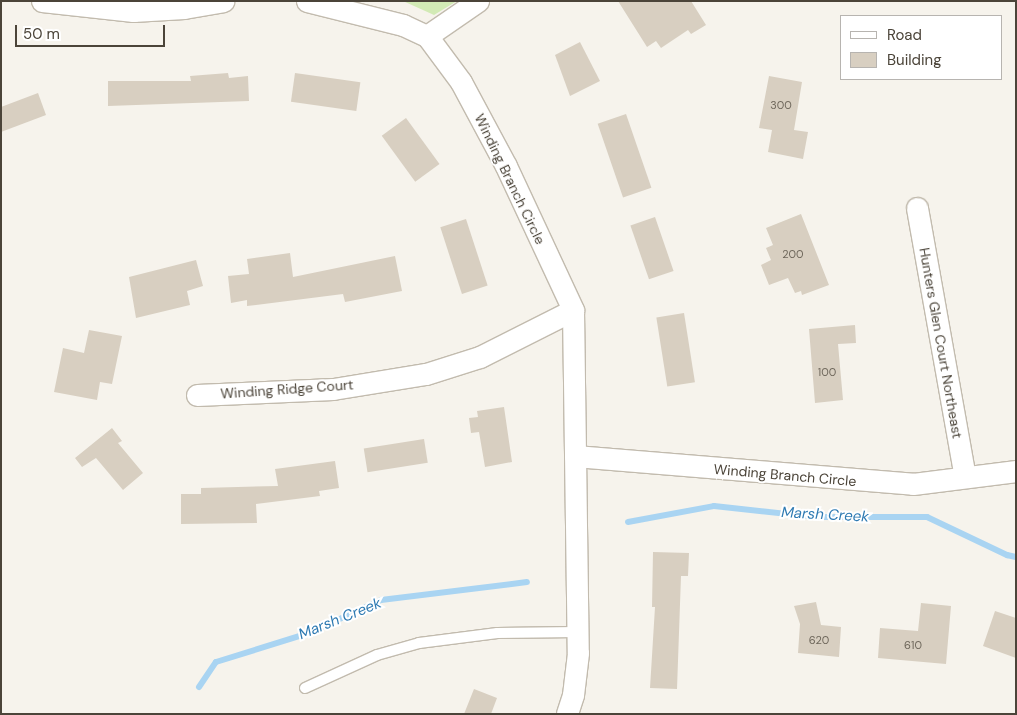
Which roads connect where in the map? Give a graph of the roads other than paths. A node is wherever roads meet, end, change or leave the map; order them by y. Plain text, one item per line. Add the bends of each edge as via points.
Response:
1 (42, 1) edge
2 (223, 1) edge
3 (307, 1) edge
4 (478, 1) edge
5 (427, 36) junction
6 (917, 208) dead end
7 (573, 310) junction
8 (196, 395) dead end
9 (575, 456) junction
10 (1016, 471) edge
11 (965, 477) junction
12 (577, 632) junction
13 (304, 688) dead end
14 (567, 714) edge

1 - 2 street via 133,11 184,8
3 - 5 street, Winding Branch Circle via 403,24
4 - 5 street
5 - 7 street, Winding Branch Circle via 466,90 506,166
6 - 11 street, Hunters Glen Court Northeast
7 - 8 street, Winding Ridge Court via 480,357 426,374 333,389
7 - 9 street, Winding Branch Circle
9 - 11 street, Winding Branch Circle via 913,484
9 - 12 street, Winding Branch Circle
10 - 11 street, Winding Branch Circle
12 - 13 lane via 497,633 419,643 377,655
12 - 14 street, Winding Branch Circle via 573,695

